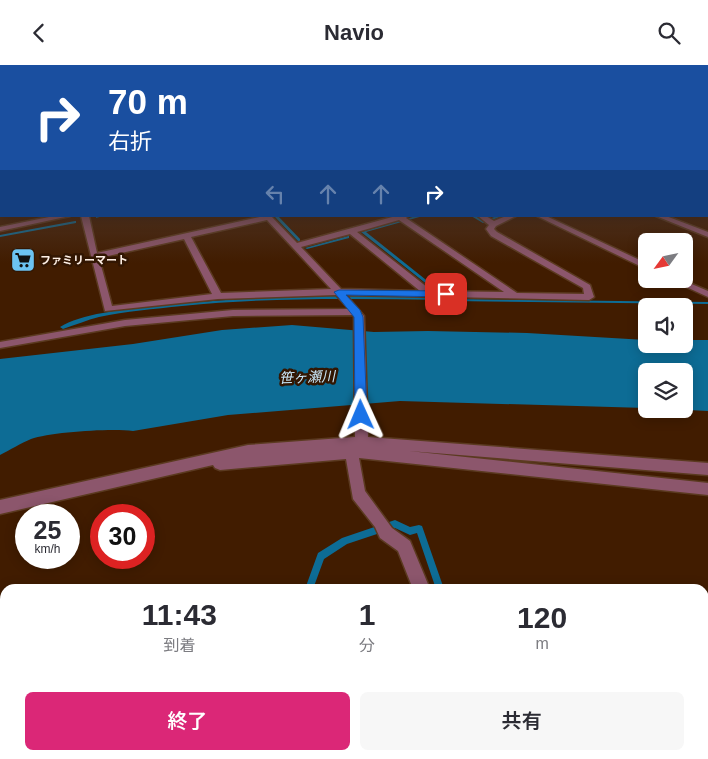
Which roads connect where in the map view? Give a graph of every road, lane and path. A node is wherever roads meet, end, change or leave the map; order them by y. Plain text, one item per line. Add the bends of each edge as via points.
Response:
1 (54, 217) edge
2 (86, 217) edge
3 (268, 217) edge
4 (507, 217) edge
5 (542, 217) edge
6 (662, 217) edge
7 (404, 219) edge
8 (487, 220) edge
9 (0, 229) edge
10 (351, 231) junction
11 (708, 235) edge
12 (186, 236) junction
13 (296, 246) junction
14 (94, 256) junction
15 (638, 262) edge
16 (693, 288) edge
17 (438, 294) junction
18 (341, 295) junction
19 (514, 295) junction
20 (708, 295) edge
21 (218, 296) junction
22 (358, 314) junction
23 (0, 345) edge
24 (359, 443) junction
25 (708, 469) edge
26 (708, 489) edge
27 (0, 507) edge
28 (420, 584) edge

1 - 9 street
2 - 14 street
3 - 12 street
3 - 13 street
4 - 8 street
5 - 15 street
6 - 11 street
7 - 10 street
7 - 19 street
8 - 19 street via 494,234 587,287 589,297
10 - 13 street
10 - 17 street
12 - 14 street
12 - 21 street
13 - 18 street
14 - 21 street via 108,309
16 - 20 street
17 - 18 street
17 - 19 street
18 - 21 street
18 - 22 street
22 - 23 street via 233,313 125,323
22 - 24 street
24 - 25 street
24 - 26 street via 365,452
24 - 27 street via 248,451
24 - 28 street via 352,464 358,494 383,528 404,546

